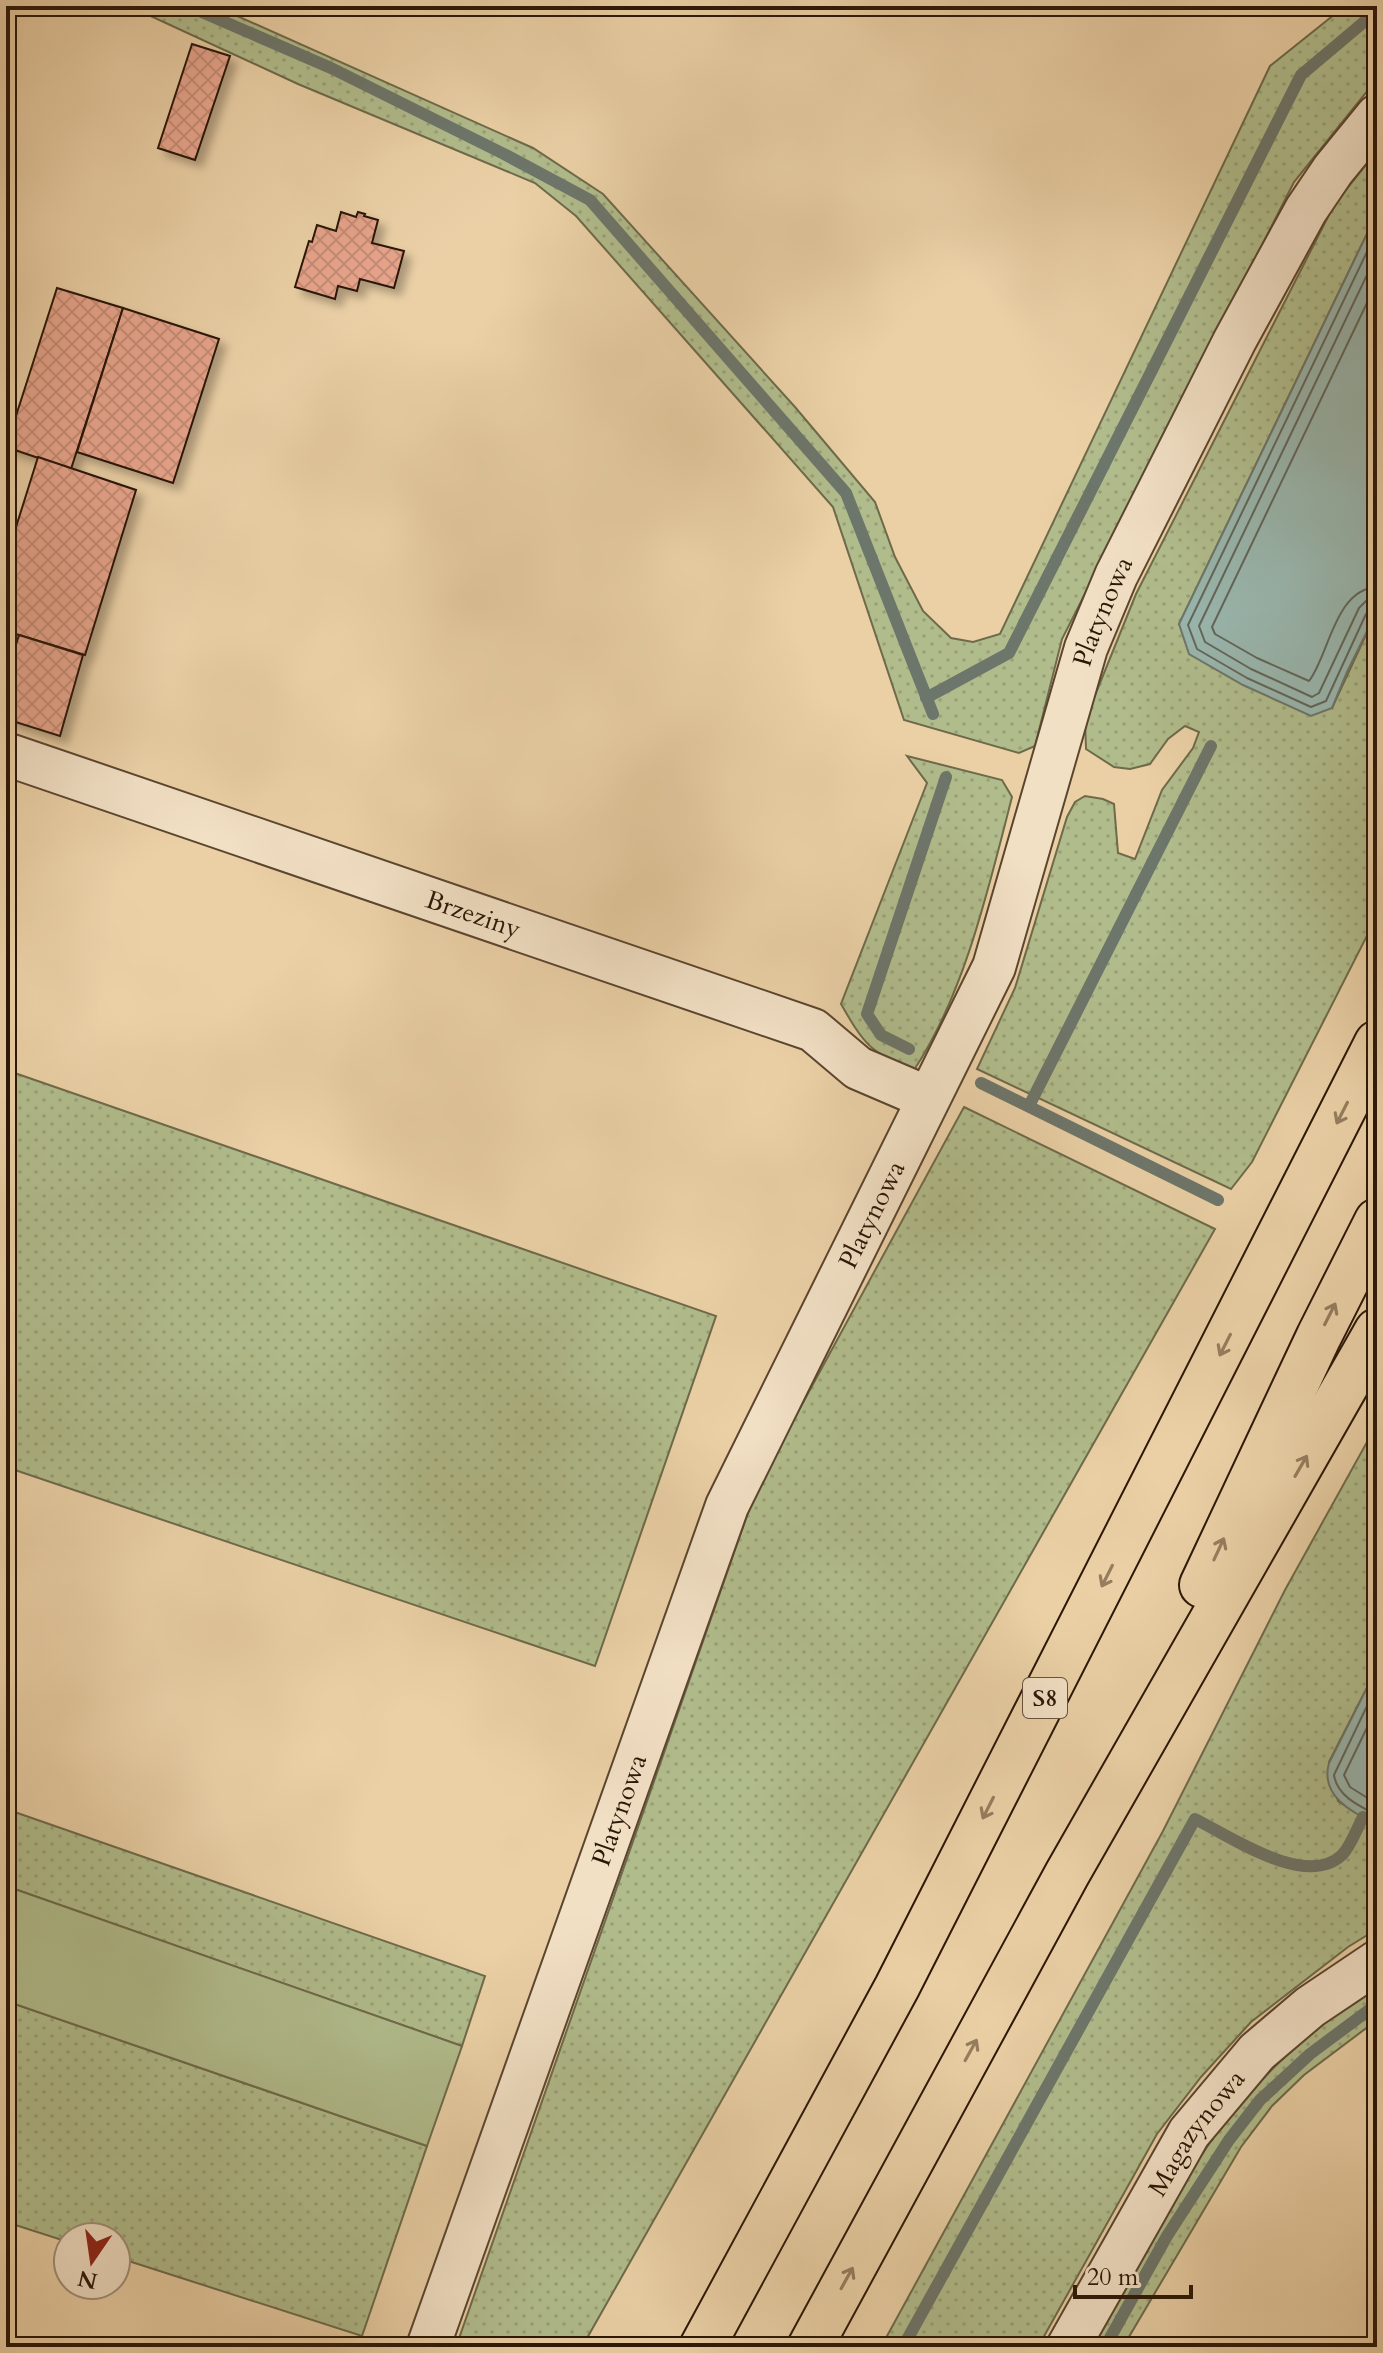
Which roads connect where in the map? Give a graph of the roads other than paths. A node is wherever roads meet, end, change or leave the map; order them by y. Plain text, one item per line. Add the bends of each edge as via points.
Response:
1 (1377, 116) edge
2 (6, 754) edge
3 (1377, 1043) edge
4 (928, 1098) junction
5 (1377, 1221) edge
6 (1377, 1331) edge
7 (1067, 1874) junction
8 (1377, 1962) edge
9 (729, 2301) junction
10 (428, 2347) edge
11 (702, 2347) edge
12 (711, 2347) edge
13 (810, 2347) edge
14 (1068, 2347) edge

1 - 4 street, Platynowa via 1306,210 1116,576 1086,648 994,967
2 - 4 street, Brzeziny via 813,1030 858,1068
3 -> 9 highway, S8 via 897,1987
4 - 10 street, Platynowa via 727,1506
7 -> 5 highway
7 -> 6 highway
13 -> 7 highway
8 - 14 street, Magazynowa via 1310,2007 1257,2052 1189,2133
9 - 11 highway, S8
9 - 12 street

